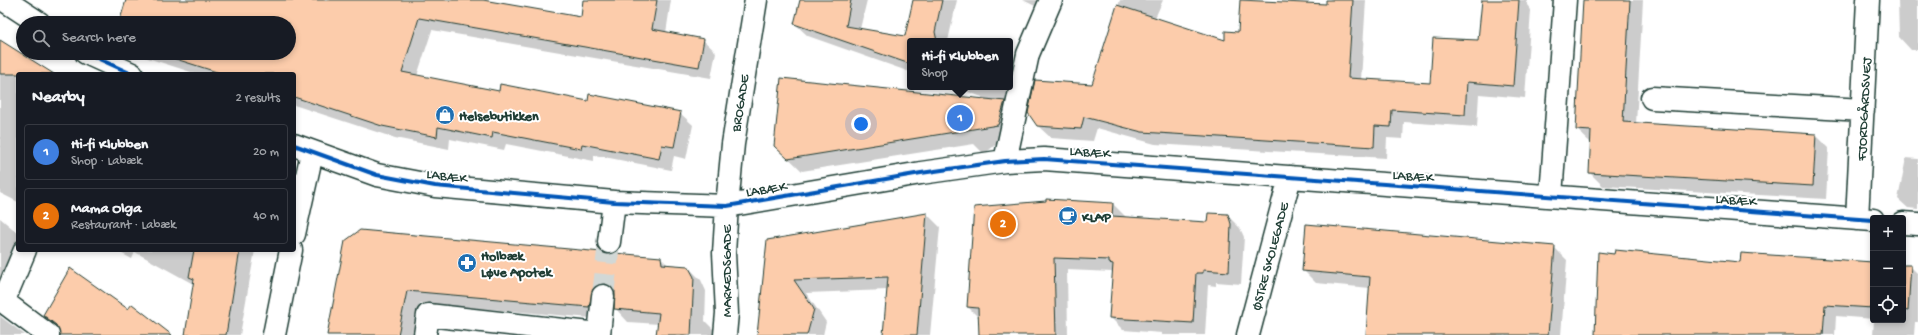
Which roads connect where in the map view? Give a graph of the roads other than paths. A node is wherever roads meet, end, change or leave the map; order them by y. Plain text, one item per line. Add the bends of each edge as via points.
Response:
1 (4, 0) edge
2 (756, 0) edge
3 (1051, 0) edge
4 (1565, 0) edge
5 (1868, 0) edge
6 (28, 16) edge
7 (101, 60) edge
8 (128, 72) edge
9 (1652, 98) dead end
10 (1863, 110) junction
11 (303, 149) edge
12 (1005, 161) junction
13 (1290, 177) junction
14 (1551, 196) junction
15 (614, 202) junction
16 (727, 206) junction
17 (296, 215) edge
18 (1865, 219) edge
19 (1906, 223) edge
20 (1918, 224) edge
21 (609, 242) tunnel mouth
22 (24, 252) edge
23 (291, 252) edge
24 (603, 296) tunnel mouth
25 (2, 300) edge
26 (48, 335) edge
27 (274, 335) edge
28 (425, 335) edge
29 (725, 335) edge
30 (1248, 335) edge

1 - 6 street
2 - 16 street, BROGADE via 733,144
3 - 12 street via 1028,54
4 - 14 street
5 - 10 street, FJORDGÅRDSVEJ
7 - 8 street
9 - 10 street
10 - 18 street, FJORDGÅRDSVEJ
11 - 15 street, LABÆK via 377,175 435,186
11 - 17 street
12 - 13 street, LABÆK via 1084,161
12 - 16 street, LABÆK via 849,184
13 - 14 street, LABÆK
13 - 30 street, ØSTRE SKOLEGADE
14 - 18 street, LABÆK
15 - 16 street, LABÆK
15 - 21 street
16 - 29 street, MARKEDSGADE via 724,253 727,313
19 - 20 street
22 - 25 street
23 - 27 street
24 - 28 street via 599,334 428,315
25 - 26 street

